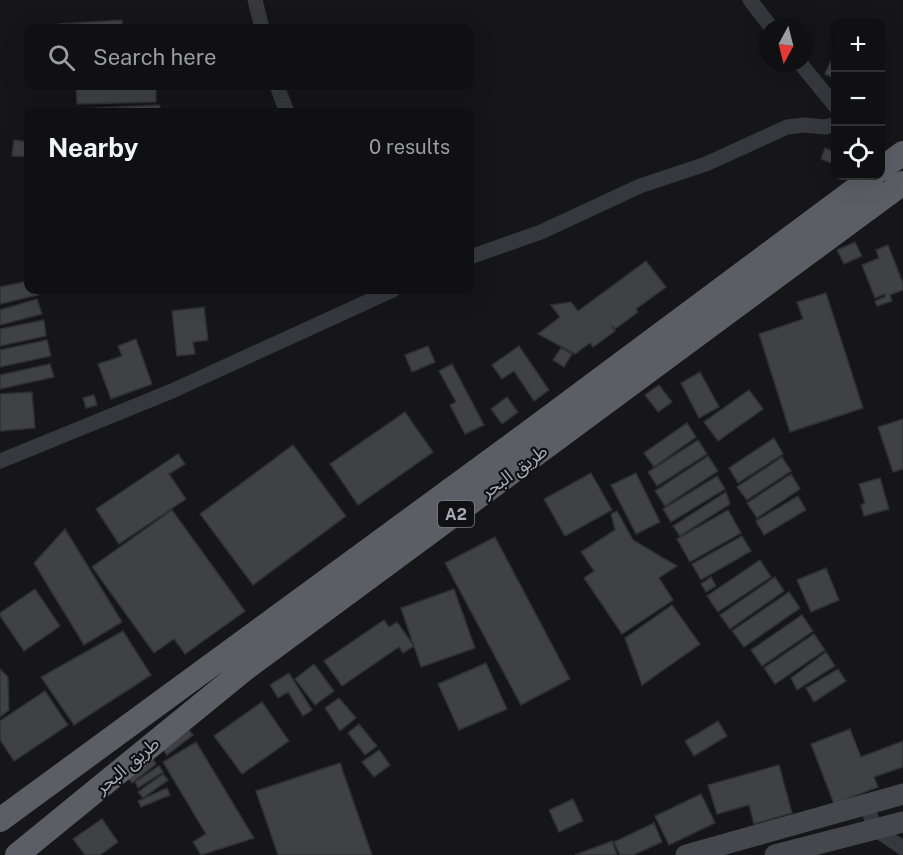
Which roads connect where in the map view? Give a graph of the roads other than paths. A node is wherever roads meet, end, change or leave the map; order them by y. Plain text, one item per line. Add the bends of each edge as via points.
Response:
1 (255, 0) edge
2 (750, 0) edge
3 (764, 18) edge
4 (261, 24) edge
5 (807, 72) edge
6 (279, 90) edge
7 (831, 101) edge
8 (285, 108) edge
9 (831, 125) edge
10 (866, 180) edge
11 (903, 183) edge
12 (474, 256) edge
13 (384, 294) edge
14 (574, 413) junction
15 (0, 461) edge
16 (152, 710) junction
17 (167, 731) junction
18 (903, 794) edge
19 (866, 803) junction
20 (0, 820) edge
21 (903, 822) edge
22 (875, 829) junction
23 (903, 848) edge
24 (21, 854) edge
25 (686, 855) edge
26 (776, 855) edge

1 - 4 street
2 - 3 street
5 - 7 street
6 - 8 street
9 - 12 street via 787,127 706,164 640,186 541,232
10 - 14 highway, طريق البحر / A2
11 - 14 highway, طريق البحر / A2
13 - 15 street via 172,391
14 - 16 highway, طريق البحر / A2
14 - 17 highway, طريق البحر / A2
16 - 17 highway
16 - 20 highway, طريق البحر / A2
17 - 24 highway, طريق البحر / A2
18 - 19 main road
19 - 22 street
19 - 25 main road
21 - 22 main road
22 - 23 street
22 - 26 main road

